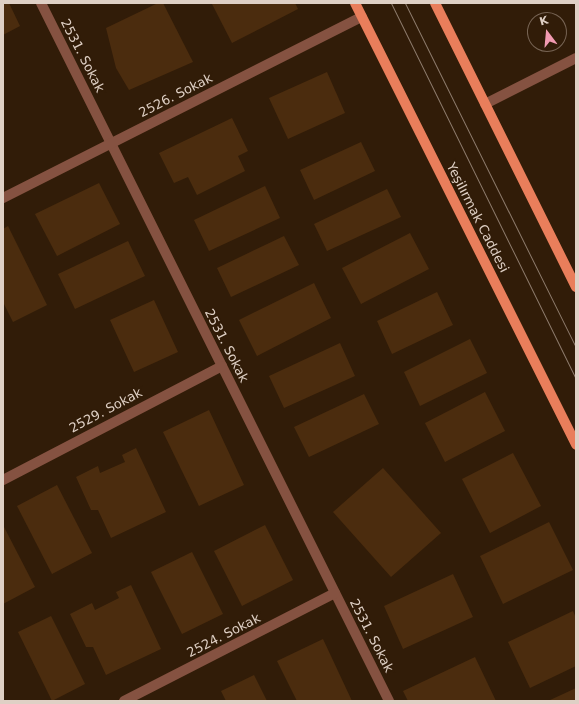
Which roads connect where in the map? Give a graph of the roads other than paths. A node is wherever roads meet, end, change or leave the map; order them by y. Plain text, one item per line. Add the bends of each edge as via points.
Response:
1 (41, 3) edge
2 (354, 3) edge
3 (435, 3) edge
4 (362, 17) junction
5 (576, 58) edge
6 (485, 104) junction
7 (111, 143) junction
8 (3, 198) edge
9 (576, 287) edge
10 (222, 366) junction
11 (576, 445) edge
12 (3, 480) edge
13 (335, 593) junction
14 (124, 701) edge
15 (389, 701) edge

1 - 7 street, 2531. Sokak
2 - 4 main road, Yeşilırmak Caddesi
3 - 6 main road
4 - 7 street, 2526. Sokak
4 - 11 main road, Yeşilırmak Caddesi
5 - 6 street
6 - 9 main road
7 - 8 street, 2526. Sokak
7 - 10 street, 2531. Sokak
10 - 12 street, 2529. Sokak
10 - 13 street, 2531. Sokak
13 - 14 street, 2524. Sokak
13 - 15 street, 2531. Sokak

